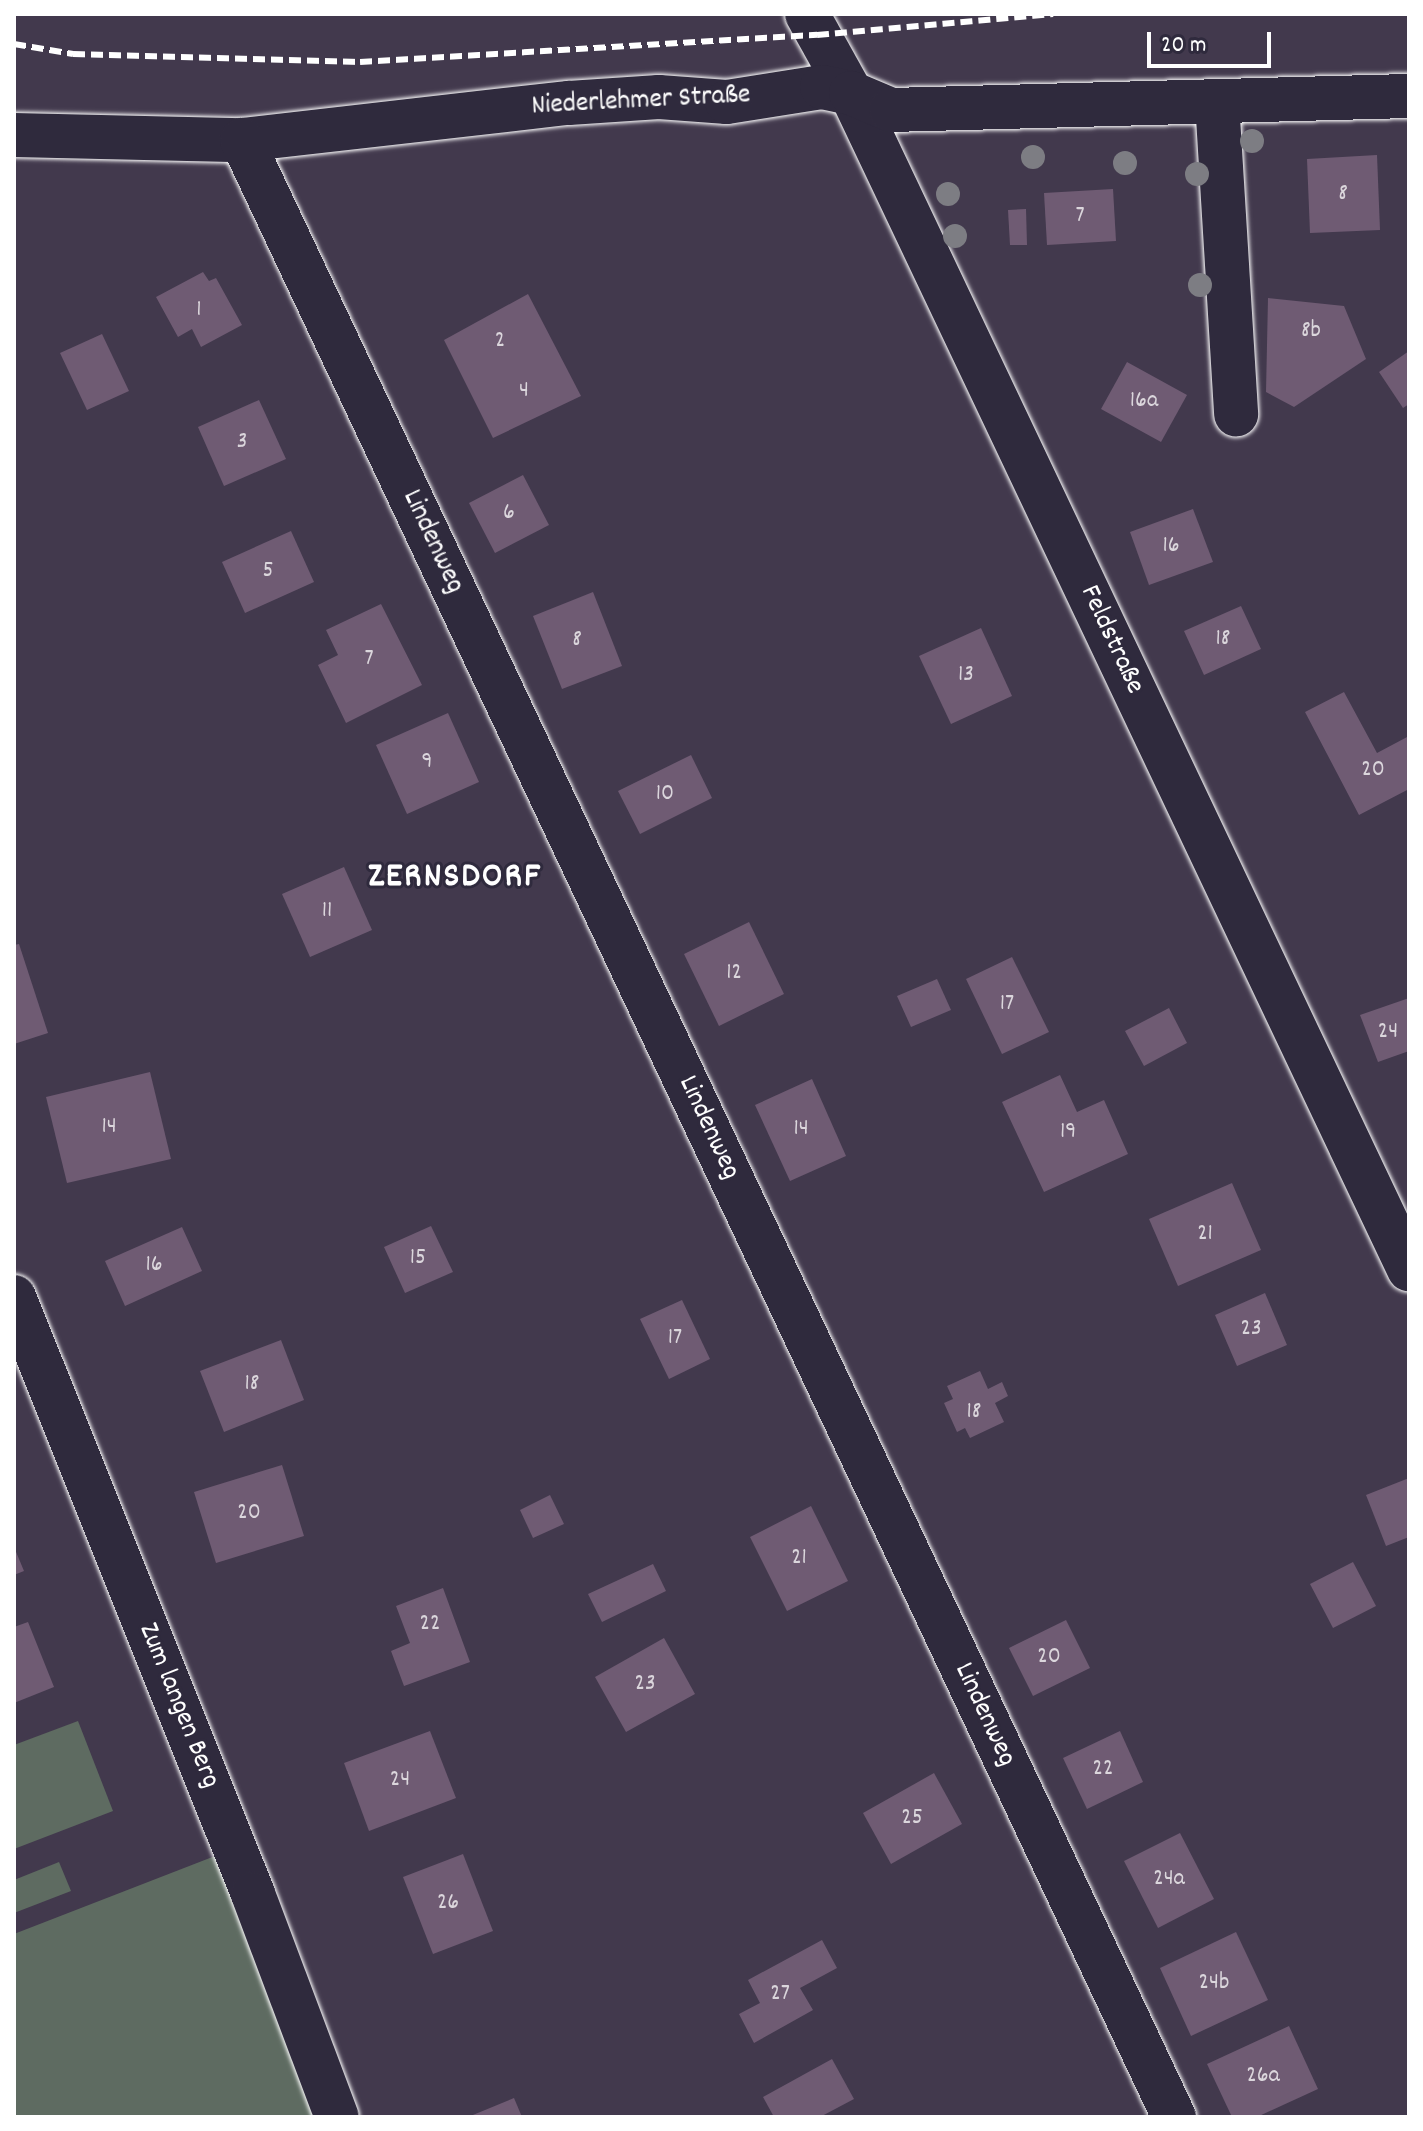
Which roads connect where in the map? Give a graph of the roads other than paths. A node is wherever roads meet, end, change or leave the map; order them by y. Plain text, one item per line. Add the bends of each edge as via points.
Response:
1 (807, 14) edge
2 (851, 93) junction
3 (1409, 96) edge
4 (1217, 101) junction
5 (14, 135) edge
6 (242, 140) junction
7 (1236, 414) dead end
8 (1409, 1269) edge
9 (14, 1297) edge
10 (337, 2117) edge
11 (1174, 2117) edge

1 - 2 street, Feldstraße
2 - 4 street, Niederlehmer Straße via 891,110
2 - 6 street, Niederlehmer Straße via 822,87 727,102 659,97 569,103
2 - 8 street, Feldstraße
3 - 4 street, Niederlehmer Straße
4 - 7 street
5 - 6 street, Niederlehmer Straße
6 - 11 street, Lindenweg
9 - 10 street, Zum langen Berg

